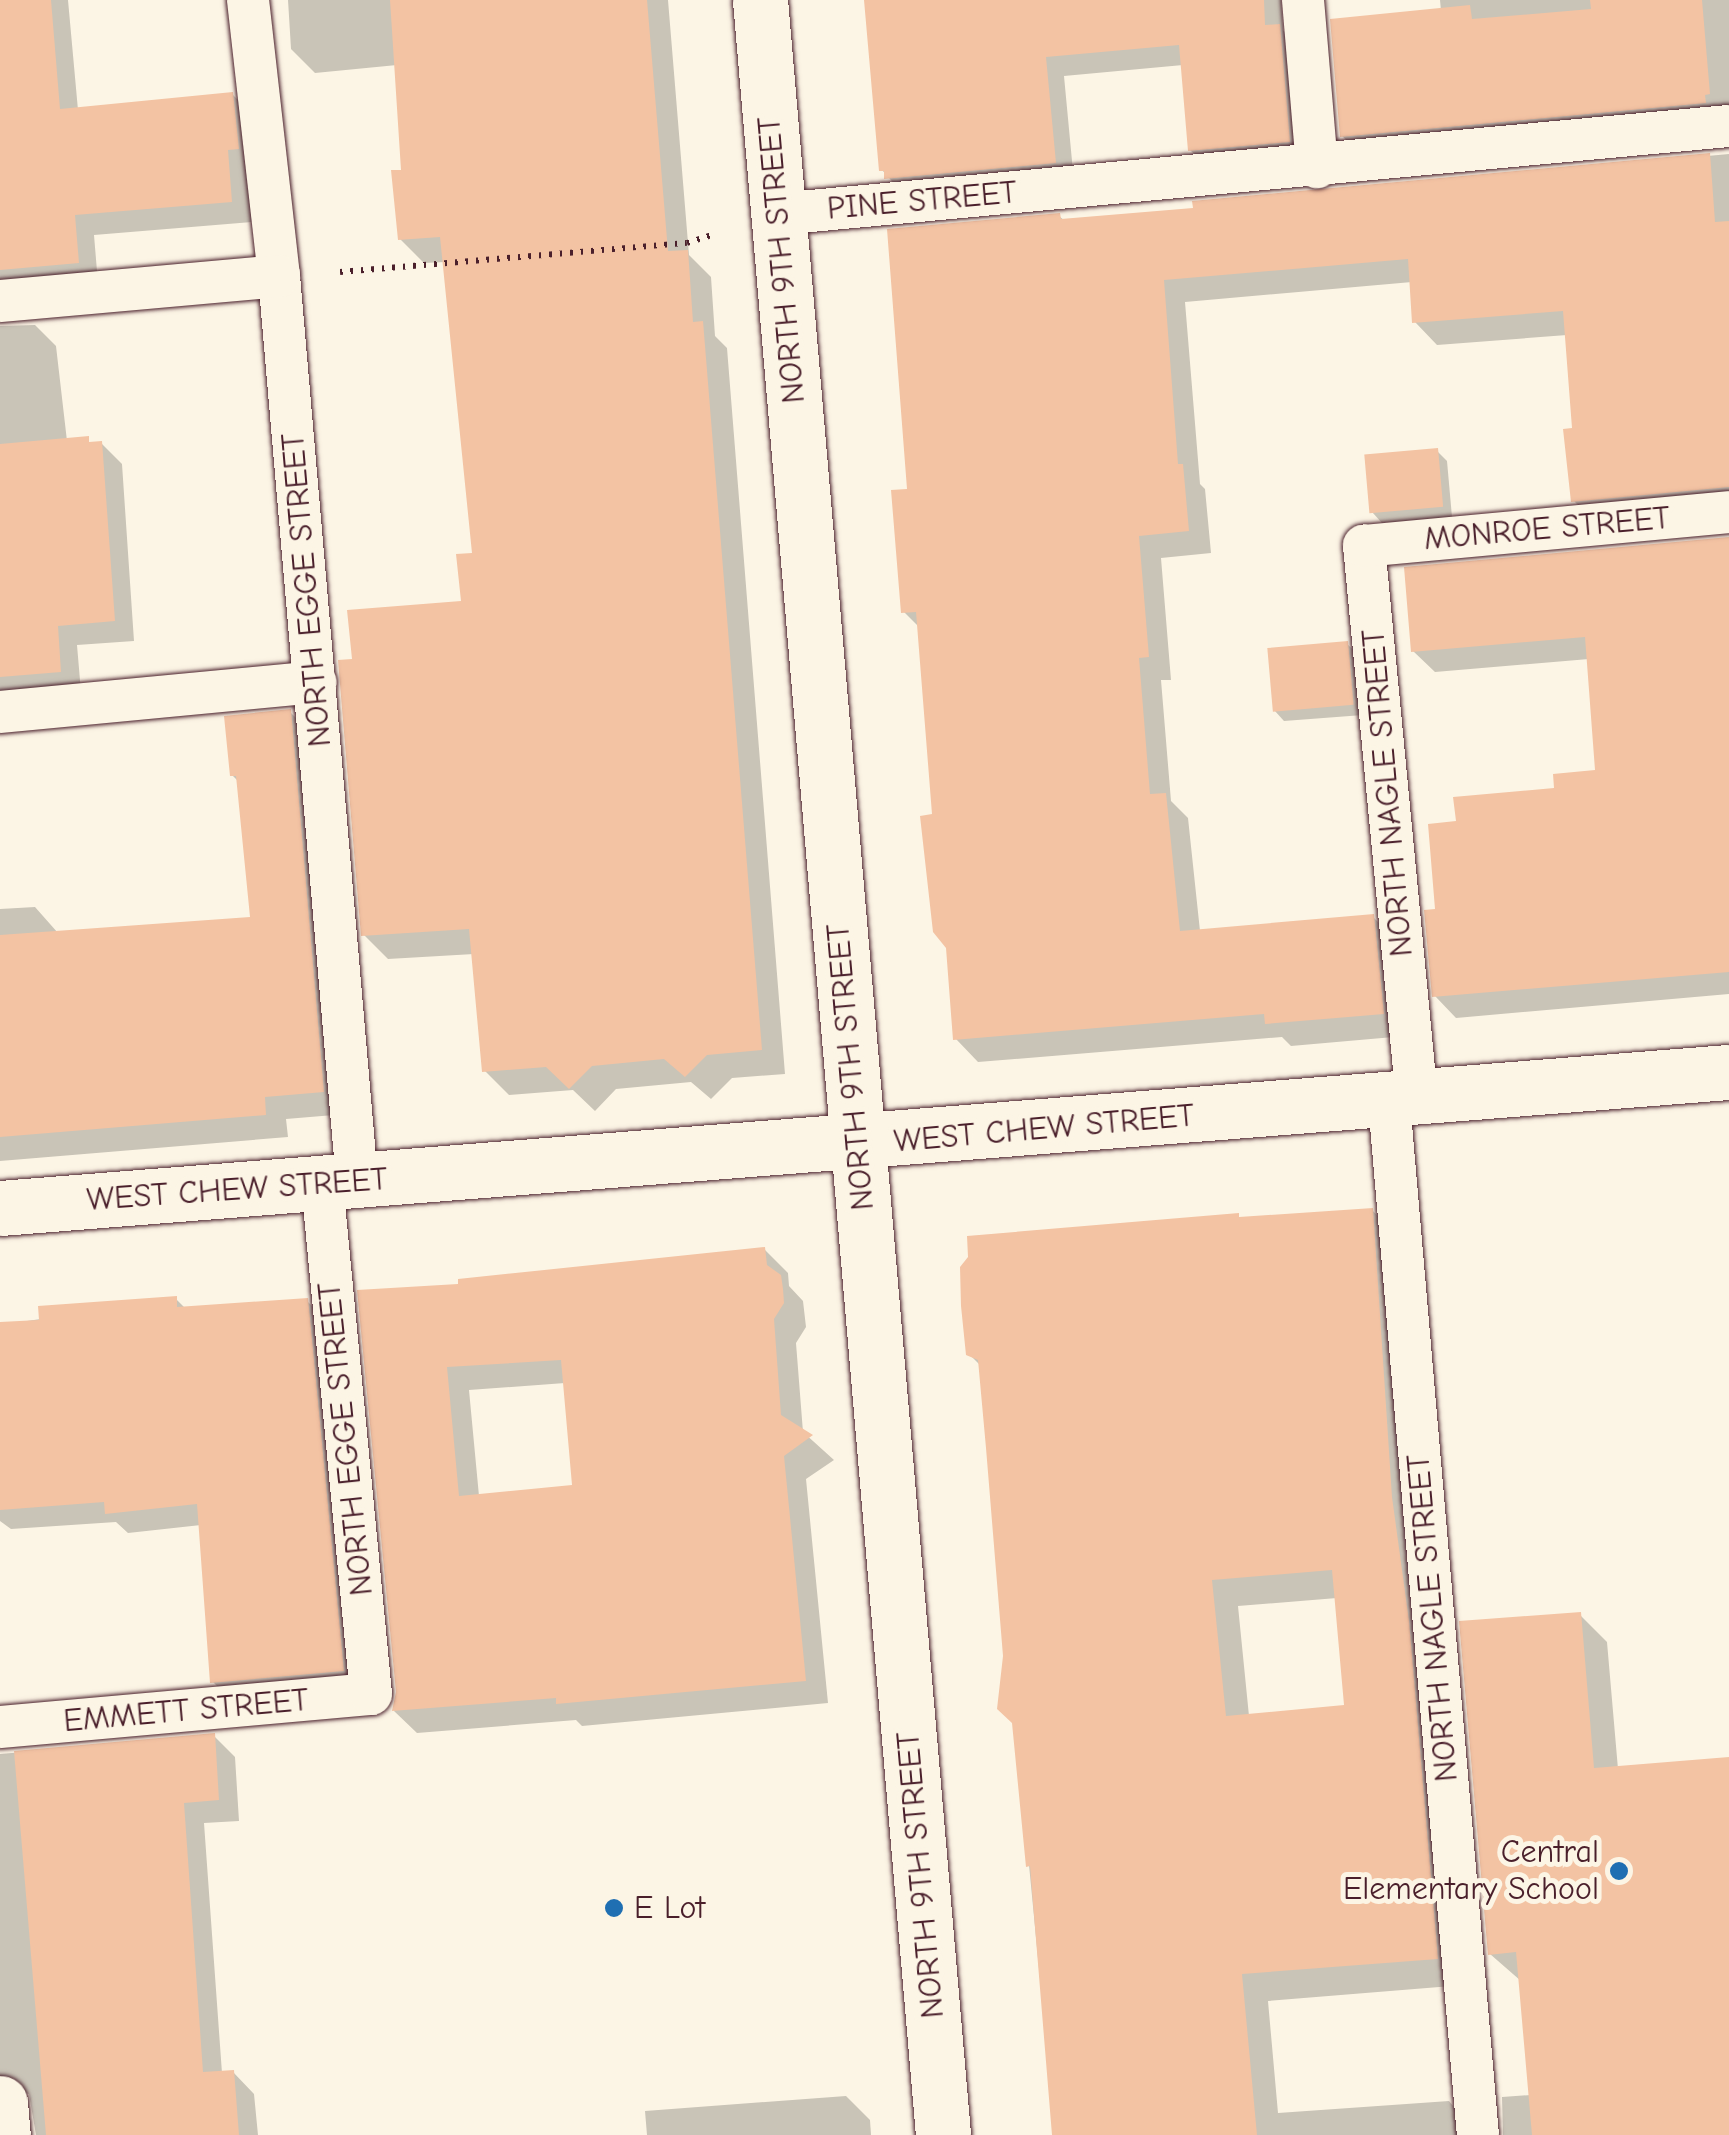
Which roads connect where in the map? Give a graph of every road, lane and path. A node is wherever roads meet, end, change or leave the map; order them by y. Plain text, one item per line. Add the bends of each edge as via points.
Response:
1 (248, 0) edge
2 (760, 0) edge
3 (1303, 0) edge
4 (1729, 126) edge
5 (1317, 167) junction
6 (778, 214) junction
7 (279, 276) junction
8 (0, 301) edge
9 (1729, 512) edge
10 (1364, 546) joint
11 (316, 682) junction
12 (0, 712) edge
13 (1729, 1072) edge
14 (1403, 1101) junction
15 (858, 1144) junction
16 (339, 1182) junction
17 (0, 1208) edge
18 (371, 1694) joint
19 (0, 1727) edge
20 (0, 2104) edge
21 (3, 2135) edge
22 (943, 2135) edge
23 (1478, 2135) edge

1 - 7 lane, NORTH EGGE STREET
2 - 6 street, NORTH 9TH STREET
3 - 5 lane
4 - 5 lane, PINE STREET
5 - 6 lane, PINE STREET
6 - 7 path via 687,243
6 - 15 street, NORTH 9TH STREET
7 - 8 lane
7 - 11 lane, NORTH EGGE STREET
9 - 10 lane, MONROE STREET
10 - 14 lane, NORTH NAGLE STREET
11 - 12 lane
11 - 16 lane, NORTH EGGE STREET
13 - 14 street, WEST CHEW STREET
14 - 15 street, WEST CHEW STREET
14 - 23 lane, NORTH NAGLE STREET
15 - 16 street, WEST CHEW STREET
15 - 22 street, NORTH 9TH STREET
16 - 17 street, WEST CHEW STREET
16 - 18 lane, NORTH EGGE STREET
18 - 19 lane, EMMETT STREET
20 - 21 street

